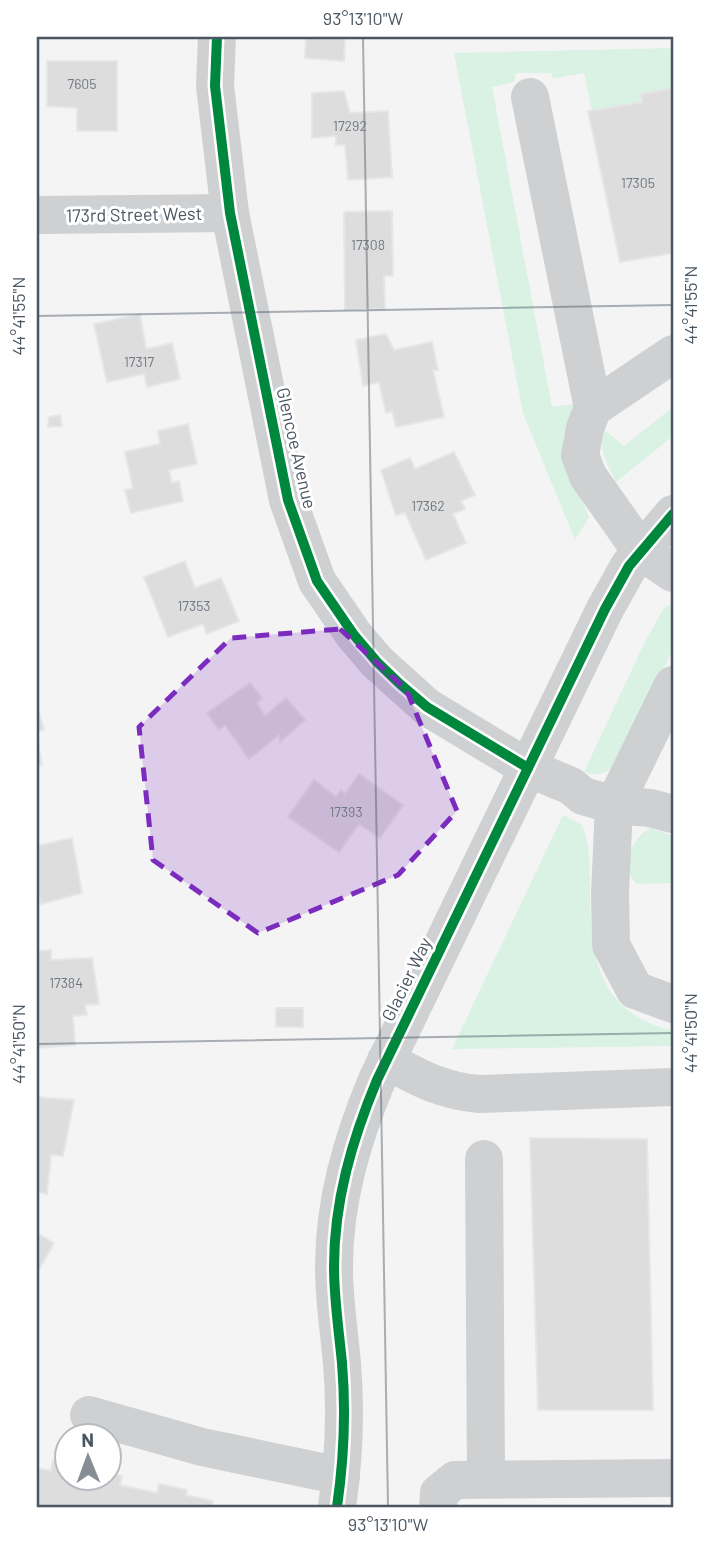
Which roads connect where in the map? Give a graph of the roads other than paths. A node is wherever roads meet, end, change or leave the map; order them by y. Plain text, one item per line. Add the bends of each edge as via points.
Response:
1 (216, 37) edge
2 (530, 97) dead end
3 (230, 213) junction
4 (37, 215) edge
5 (673, 354) edge
6 (593, 408) junction
7 (673, 514) edge
8 (641, 551) junction
9 (673, 573) edge
10 (673, 685) edge
11 (528, 768) junction
12 (614, 805) junction
13 (673, 814) edge
14 (673, 1004) edge
15 (386, 1060) junction
16 (673, 1087) edge
17 (484, 1159) dead end
18 (89, 1415) dead end
19 (673, 1478) edge
20 (486, 1479) junction
21 (339, 1491) edge
22 (438, 1507) edge

1 - 3 street, Glencoe Avenue via 215,86
2 - 6 street
3 - 4 street, 173rd Street West
3 - 11 street, Glencoe Avenue via 288,500 317,581 354,635 400,684 427,707
5 - 6 street
6 - 8 street via 580,455 588,475
7 - 8 street, Glacier Way
8 - 9 street
8 - 11 street, Glacier Way via 605,609
10 - 12 street
11 - 12 street, Glencoe Avenue via 583,796
11 - 15 street, Glacier Way
12 - 13 street, Glencoe Avenue
12 - 14 street via 611,946 635,990
15 - 16 street via 434,1086 468,1093
15 - 21 street, Glacier Way via 353,1140 338,1204 335,1300 344,1392
17 - 20 street
18 - 21 street
19 - 20 street
20 - 22 street via 455,1480 439,1493

